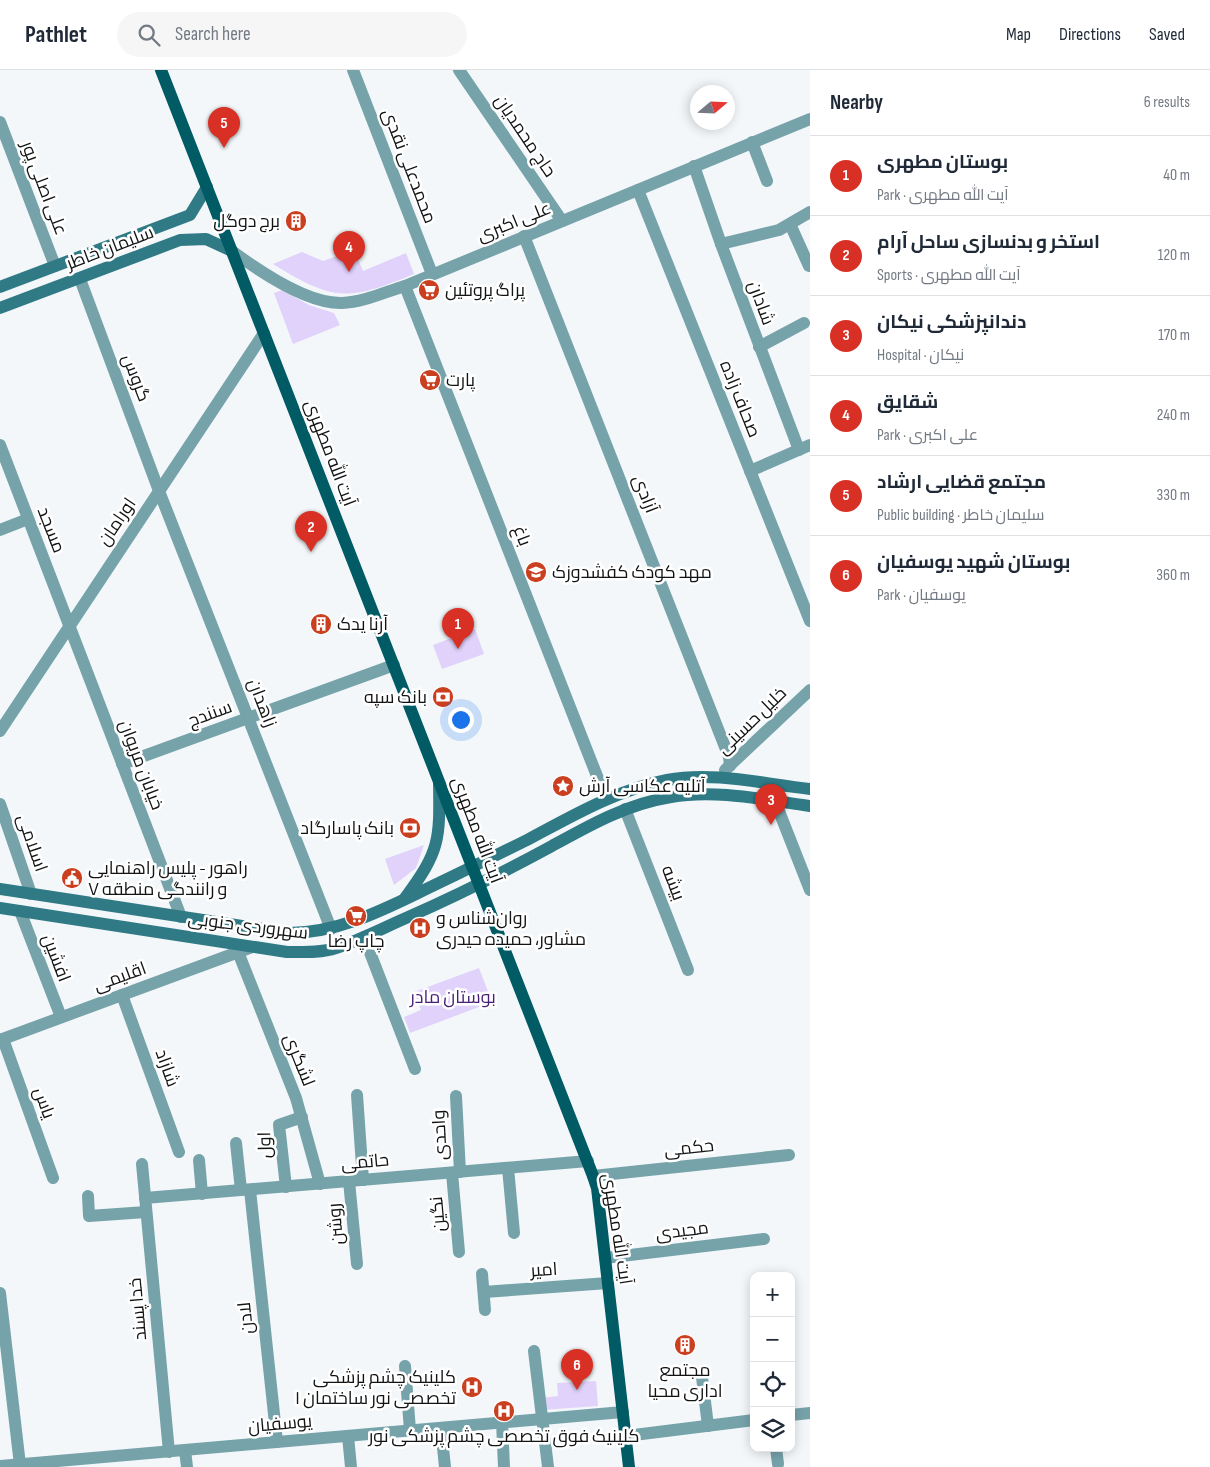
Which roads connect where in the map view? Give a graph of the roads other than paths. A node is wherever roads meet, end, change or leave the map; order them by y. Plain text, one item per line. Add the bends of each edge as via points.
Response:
1 (161, 70) edge
2 (353, 70) edge
3 (459, 70) edge
4 (810, 119) edge
5 (0, 122) edge
6 (752, 142) junction
7 (694, 166) junction
8 (767, 181) dead end
9 (207, 187) junction
10 (638, 190) junction
11 (810, 212) edge
12 (562, 221) junction
13 (790, 224) junction
14 (524, 236) junction
15 (721, 244) junction
16 (232, 252) junction
17 (55, 266) junction
18 (809, 266) edge
19 (432, 274) junction
20 (80, 279) junction
21 (405, 286) junction
22 (0, 287) edge
23 (0, 308) edge
24 (804, 323) dead end
25 (264, 333) junction
26 (759, 347) junction
27 (0, 445) edge
28 (804, 448) edge
29 (750, 471) junction
30 (159, 491) junction
31 (28, 520) junction
32 (0, 530) edge
33 (810, 621) edge
34 (69, 626) junction
35 (394, 665) junction
36 (810, 680) edge
37 (810, 690) edge
38 (250, 718) junction
39 (0, 730) edge
40 (729, 761) junction
41 (122, 764) junction
42 (718, 778) junction
43 (439, 780) junction
44 (810, 789) edge
45 (606, 799) junction
46 (775, 801) junction
47 (0, 804) edge
48 (810, 806) edge
49 (625, 809) junction
50 (473, 867) junction
51 (480, 884) junction
52 (0, 889) edge
53 (810, 890) edge
54 (31, 894) junction
55 (404, 900) junction
56 (0, 908) edge
57 (20, 911) junction
58 (180, 917) junction
59 (330, 929) junction
60 (178, 935) junction
61 (364, 937) junction
62 (252, 947) junction
63 (238, 952) junction
64 (688, 970) dead end
65 (122, 995) junction
66 (61, 1018) junction
67 (2, 1040) edge
68 (415, 1069) dead end
69 (357, 1094) dead end
70 (456, 1096) dead end
71 (302, 1117) junction
72 (236, 1143) dead end
73 (179, 1152) dead end
74 (789, 1155) dead end
75 (198, 1160) dead end
76 (588, 1161) junction
77 (142, 1164) dead end
78 (508, 1168) junction
79 (456, 1172) junction
80 (593, 1176) junction
81 (53, 1178) dead end
82 (363, 1180) junction
83 (349, 1181) junction
84 (320, 1184) junction
85 (286, 1186) junction
86 (246, 1190) junction
87 (202, 1194) junction
88 (88, 1196) dead end
89 (145, 1198) junction
90 (146, 1212) junction
91 (514, 1233) dead end
92 (764, 1239) dead end
93 (460, 1252) dead end
94 (605, 1258) junction
95 (357, 1264) dead end
96 (482, 1274) dead end
97 (608, 1283) junction
98 (484, 1292) junction
99 (0, 1293) edge
100 (485, 1310) dead end
101 (534, 1351) dead end
102 (405, 1366) dead end
103 (702, 1377) dead end
104 (623, 1412) junction
105 (810, 1413) edge
106 (795, 1415) edge
107 (543, 1419) junction
108 (750, 1421) edge
109 (502, 1422) junction
110 (708, 1426) junction
111 (441, 1428) junction
112 (410, 1430) junction
113 (348, 1436) junction
114 (626, 1436) junction
115 (277, 1442) junction
116 (185, 1450) junction
117 (168, 1452) junction
118 (776, 1452) edge
119 (63, 1464) edge
120 (778, 1464) dead end
121 (20, 1465) junction
122 (0, 1466) edge
123 (187, 1467) edge
124 (351, 1467) edge
125 (445, 1467) edge
126 (504, 1467) edge
127 (548, 1467) edge
128 (629, 1467) edge

1 - 9 main road, آیت الله مطهری
2 - 19 street, محمدعلی نقدی
3 - 12 street, حاج محمدیان
4 - 6 street, علی‌ اکبری
5 - 17 street, علی اصلی پور
6 - 7 street, علی‌ اکبری
6 - 8 street
7 - 10 street, علی‌ اکبری
7 - 15 street, شادان
9 - 16 main road, آیت الله مطهری
9 - 17 main road, سلیمان خاطر via 190,216
10 - 12 street, علی‌ اکبری
10 - 29 street, صحاف زاده
11 - 13 street
12 - 14 street, علی‌ اکبری
13 - 15 street via 779,230
13 - 18 street
14 - 19 street, علی‌ اکبری
14 - 40 street, آزادی
15 - 26 street, شادان
16 - 20 main road, سلیمان خاطر via 206,239 180,240
16 - 21 street, علی‌ اکبری via 298,291 334,302 367,298
16 - 25 main road, آیت الله مطهری
17 - 22 main road, سلیمان خاطر
19 - 21 street, علی‌ اکبری
20 - 23 main road, سلیمان خاطر
20 - 30 street, گروس
21 - 45 street, باغ
24 - 26 street
25 - 30 street, اورامان
25 - 35 main road, آیت الله مطهری
26 - 28 street, شادان
27 - 31 street, مسجد
28 - 29 street
29 - 33 street, صحاف زاده
30 - 34 street, اورامان
30 - 38 street, زاهدان
31 - 32 street
31 - 34 street, مسجد
34 - 39 street, اورامان
34 - 41 street, خیابان مریوان
35 - 38 street, سنندج
35 - 43 main road, آیت الله مطهری
36 - 40 street
37 - 40 street, خلیل حسینی
38 - 41 street, سنندج
38 - 59 street, زاهدان
40 - 42 street, خلیل حسینی
41 - 58 street, خیابان مریوان
42 - 44 main road, سهروردی جنوبی
42 - 45 main road, سهروردی جنوبی via 668,780
43 - 50 main road, آیت الله مطهری
43 - 55 main road via 436,846 427,867
45 - 50 main road, سهروردی جنوبی
46 - 48 main road, سهروردی جنوبی
46 - 49 main road, سهروردی جنوبی via 694,794
46 - 53 street
47 - 54 street, اسلامی
49 - 51 main road, سهروردی جنوبی
49 - 64 street, بیشه
50 - 51 main road, آیت الله مطهری
50 - 55 main road, سهروردی جنوبی
51 - 61 main road, سهروردی جنوبی
51 - 76 main road, آیت الله مطهری
52 - 54 main road, سهروردی جنوبی
54 - 58 main road, سهروردی جنوبی
55 - 59 main road, سهروردی جنوبی
56 - 57 main road, سهروردی جنوبی
57 - 60 main road, سهروردی جنوبی
57 - 66 street, افشین
58 - 59 main road, سهروردی جنوبی via 289,933
58 - 60 main road
60 - 62 main road, سهروردی جنوبی
61 - 62 main road, سهروردی جنوبی via 316,952
61 - 68 street
62 - 63 street, اقلیمی
63 - 65 street, اقلیمی
63 - 71 street, لشگری
65 - 66 street, اقلیمی
65 - 73 street, شازاد
66 - 67 street, اقلیمی
67 - 81 street, یاس
69 - 82 street
70 - 79 street, واحدی
71 - 84 street, لشگری
71 - 85 street, اول via 279,1125
72 - 86 street, لادن
74 - 80 street, حکمی
75 - 87 street
76 - 78 street, حاتمی
76 - 80 main road, آیت الله مطهری
77 - 89 street, خدا پسند
78 - 79 street, حاتمی
78 - 91 street
79 - 82 street, حاتمی
79 - 93 street, نگین
80 - 94 main road, آیت الله مطهری
82 - 83 street, حاتمی
83 - 84 street, حاتمی
83 - 95 street, روشن
84 - 85 street, حاتمی
85 - 86 street, حاتمی
86 - 87 street, حاتمی
86 - 115 street, لادن
87 - 89 street, حاتمی
88 - 90 street via 89,1216
89 - 90 street, خدا پسند
90 - 117 street, خدا پسند
92 - 94 street, مجیدی
94 - 97 main road, آیت الله مطهری
96 - 98 street
97 - 98 street, امیر
97 - 104 main road, آیت الله مطهری
98 - 100 street
99 - 121 street
101 - 107 street
102 - 112 street
103 - 110 street
104 - 107 street, یوسفیان
104 - 114 main road, آیت الله مطهری
105 - 106 street
107 - 109 street, یوسفیان
107 - 127 street
108 - 110 street
109 - 111 street, یوسفیان
109 - 126 street
110 - 114 street
111 - 112 street, یوسفیان
111 - 125 street
112 - 113 street, یوسفیان
113 - 115 street, یوسفیان
113 - 124 street
114 - 128 main road, آیت الله مطهری
115 - 116 street, یوسفیان
116 - 117 street, یوسفیان
116 - 123 street
117 - 119 street, یوسفیان
118 - 120 street
119 - 121 street, یوسفیان
121 - 122 street, یوسفیان

